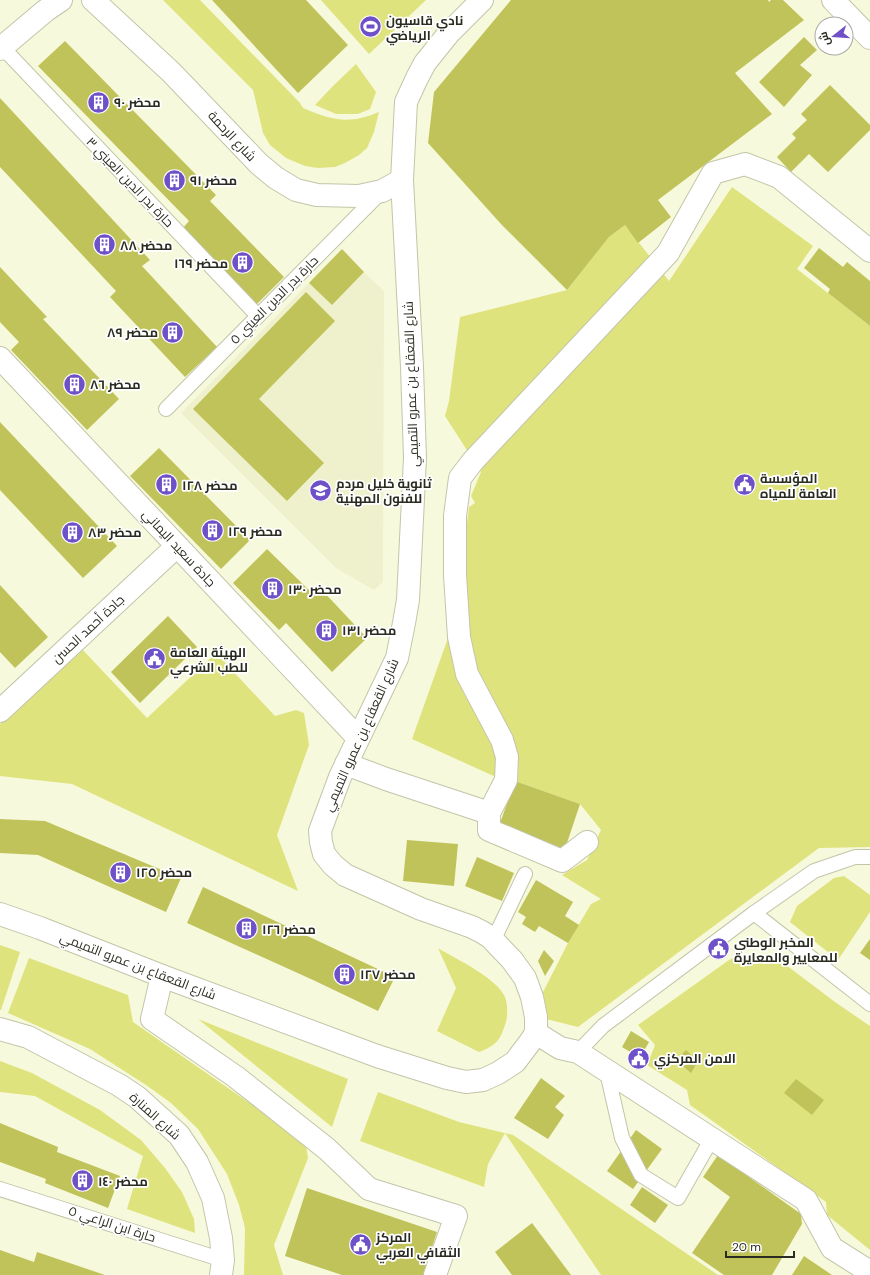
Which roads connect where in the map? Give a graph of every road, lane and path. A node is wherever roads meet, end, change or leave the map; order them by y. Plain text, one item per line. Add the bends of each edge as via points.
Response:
1 (61, 0) edge
2 (93, 0) edge
3 (482, 0) edge
4 (833, 0) edge
5 (870, 38) edge
6 (1, 48) edge
7 (402, 180) junction
8 (382, 191) junction
9 (870, 251) edge
10 (258, 316) junction
11 (0, 358) edge
12 (166, 408) dead end
13 (177, 546) junction
14 (0, 711) edge
15 (358, 738) junction
16 (346, 764) junction
17 (489, 813) junction
18 (587, 842) dead end
19 (870, 857) edge
20 (525, 874) dead end
21 (754, 913) junction
22 (0, 914) edge
23 (493, 941) junction
24 (162, 976) junction
25 (870, 1004) edge
26 (0, 1029) edge
27 (536, 1032) junction
28 (578, 1052) junction
29 (608, 1072) junction
30 (711, 1140) junction
31 (0, 1189) edge
32 (222, 1268) edge
33 (870, 1272) edge
34 (435, 1275) edge

1 - 6 street
2 - 8 street, شارع الرحمة via 171,72 259,164 276,178 296,190 317,195 359,196
3 - 7 street, شارع القعقاع بن عمرو التميمي via 449,33 425,63 406,102
4 - 5 street
6 - 10 lane, حارة بدر الدين العيني ٣
7 - 8 street, شارع الرحمة
7 - 15 street, شارع القعقاع بن عمرو التميمي via 416,458 408,600 397,658
8 - 10 lane, حارة بدر الدين العيني ٥
9 - 17 street via 779,177 745,164 713,173 668,253 460,478 455,516 454,575 459,637 467,674 502,740 507,757 506,780
10 - 12 lane, حارة بدر الدين العيني ٥
11 - 13 street, جادة سعيد اليماني
13 - 14 street, جادة أحمد الحسن
13 - 15 street, جادة سعيد اليماني
15 - 16 street, شارع القعقاع بن عمرو التميمي
16 - 17 street
16 - 23 street, شارع القعقاع بن عمرو التميمي via 320,831 324,854 333,865 345,875 421,909 472,927
17 - 18 street via 489,830 562,862
19 - 21 lane via 855,857 814,871
20 - 23 lane
21 - 25 lane
21 - 28 lane via 603,1026
22 - 24 street, شارع القعقاع بن عمرو التميمي
23 - 27 street, شارع القعقاع بن عمرو التميمي via 525,978 532,996
24 - 27 street, شارع القعقاع بن عمرو التميمي via 377,1056 466,1082 483,1080 504,1070 524,1052
24 - 34 street via 152,1019 236,1077 327,1149 369,1189 456,1216
26 - 32 street, شارع المنارة via 28,1037 119,1085 137,1097 174,1131 197,1162 213,1198 221,1238
27 - 28 street via 560,1048
28 - 29 street
29 - 30 street
29 - 30 lane via 622,1138 641,1175 678,1198
30 - 33 street via 806,1200 832,1248
31 - 32 lane, حارة ابن الراعي ٥

